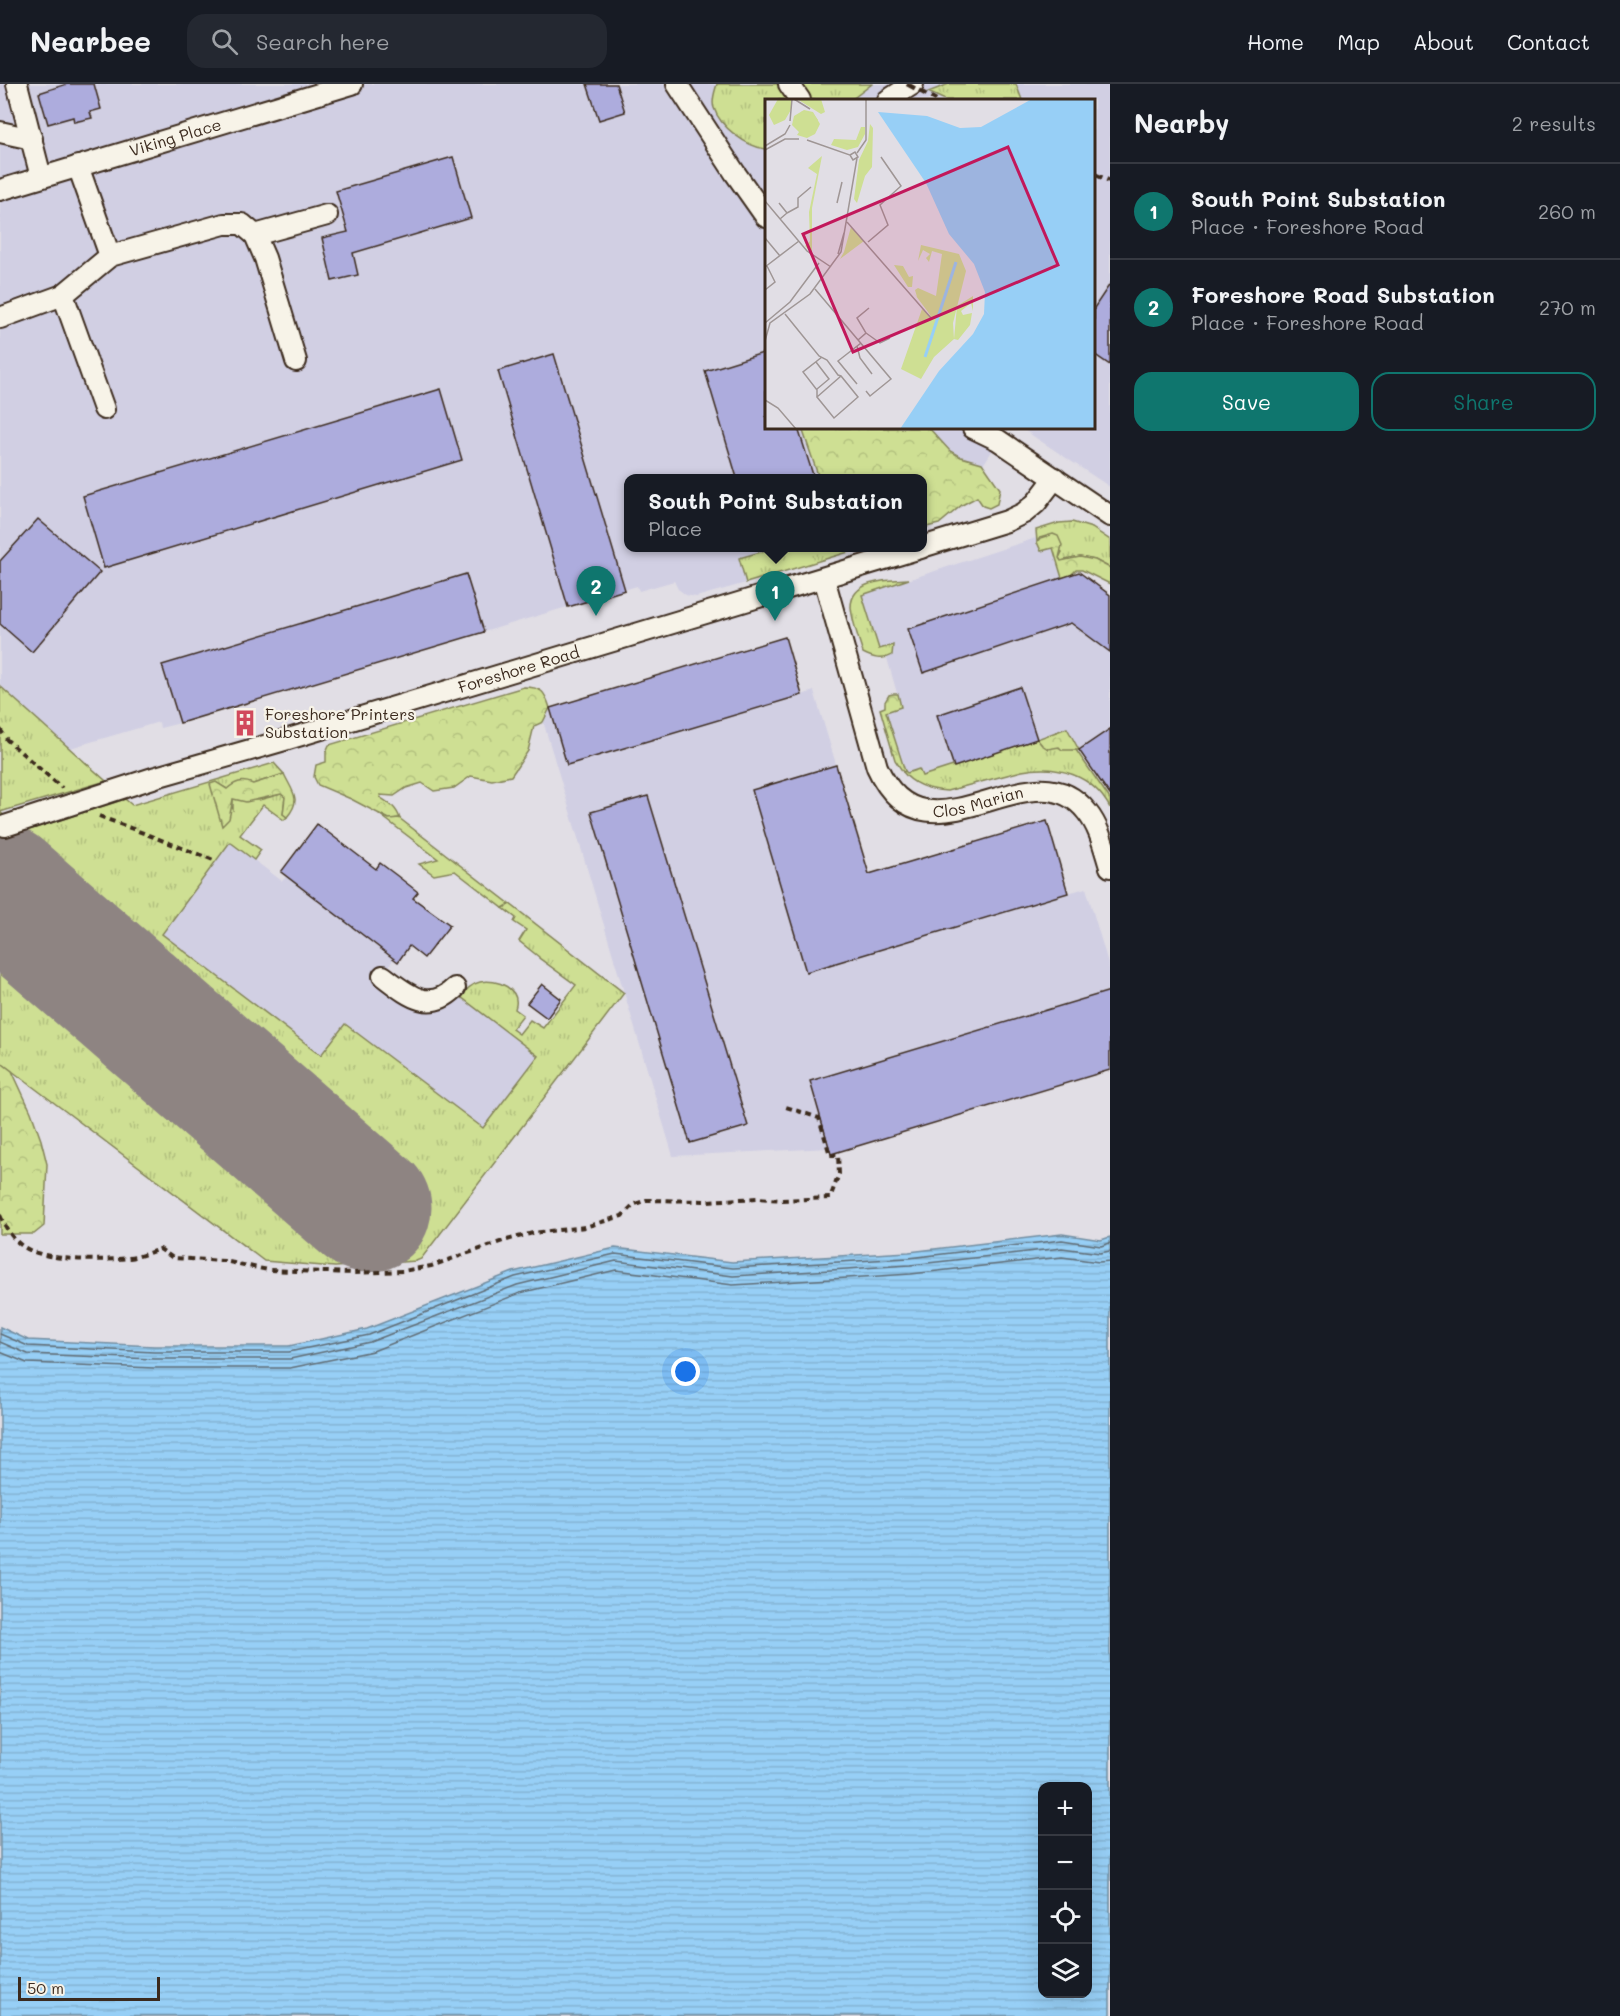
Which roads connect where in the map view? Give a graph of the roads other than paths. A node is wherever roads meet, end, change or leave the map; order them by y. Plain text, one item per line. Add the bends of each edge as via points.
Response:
1 (17, 84) edge
2 (352, 84) edge
3 (677, 84) edge
4 (789, 84) edge
5 (914, 84) edge
6 (799, 99) edge
7 (890, 99) edge
8 (0, 132) edge
9 (32, 139) junction
10 (78, 166) junction
11 (41, 177) junction
12 (0, 190) edge
13 (759, 192) edge
14 (765, 213) edge
15 (327, 215) dead end
16 (255, 235) junction
17 (110, 256) junction
18 (63, 295) junction
19 (0, 318) edge
20 (296, 361) dead end
21 (104, 409) dead end
22 (976, 429) edge
23 (992, 434) edge
24 (1055, 478) junction
25 (1110, 516) edge
26 (927, 545) edge
27 (906, 552) edge
28 (824, 578) junction
29 (5, 826) dead end
30 (1110, 867) edge
31 (383, 976) dead end
32 (455, 988) dead end

1 - 9 street
2 - 10 street, Viking Place
3 - 13 street
4 - 6 street
5 - 7 street
8 - 9 street
9 - 11 street
10 - 11 street, Viking Place
10 - 17 street
11 - 12 street, Viking Place
13 - 14 street
15 - 16 street
16 - 17 street via 242,224 224,224
16 - 20 street
17 - 18 street
18 - 19 street
18 - 21 street
22 - 23 street
23 - 24 street
24 - 25 street
24 - 26 street, Foreshore Road via 1024,513
27 - 28 street, Foreshore Road
28 - 29 street, Foreshore Road
28 - 30 street, Clos Marian via 877,767 890,791 909,805 933,812 1019,792 1054,791 1086,810 1099,831
31 - 32 street via 414,998 424,1000 436,1000

